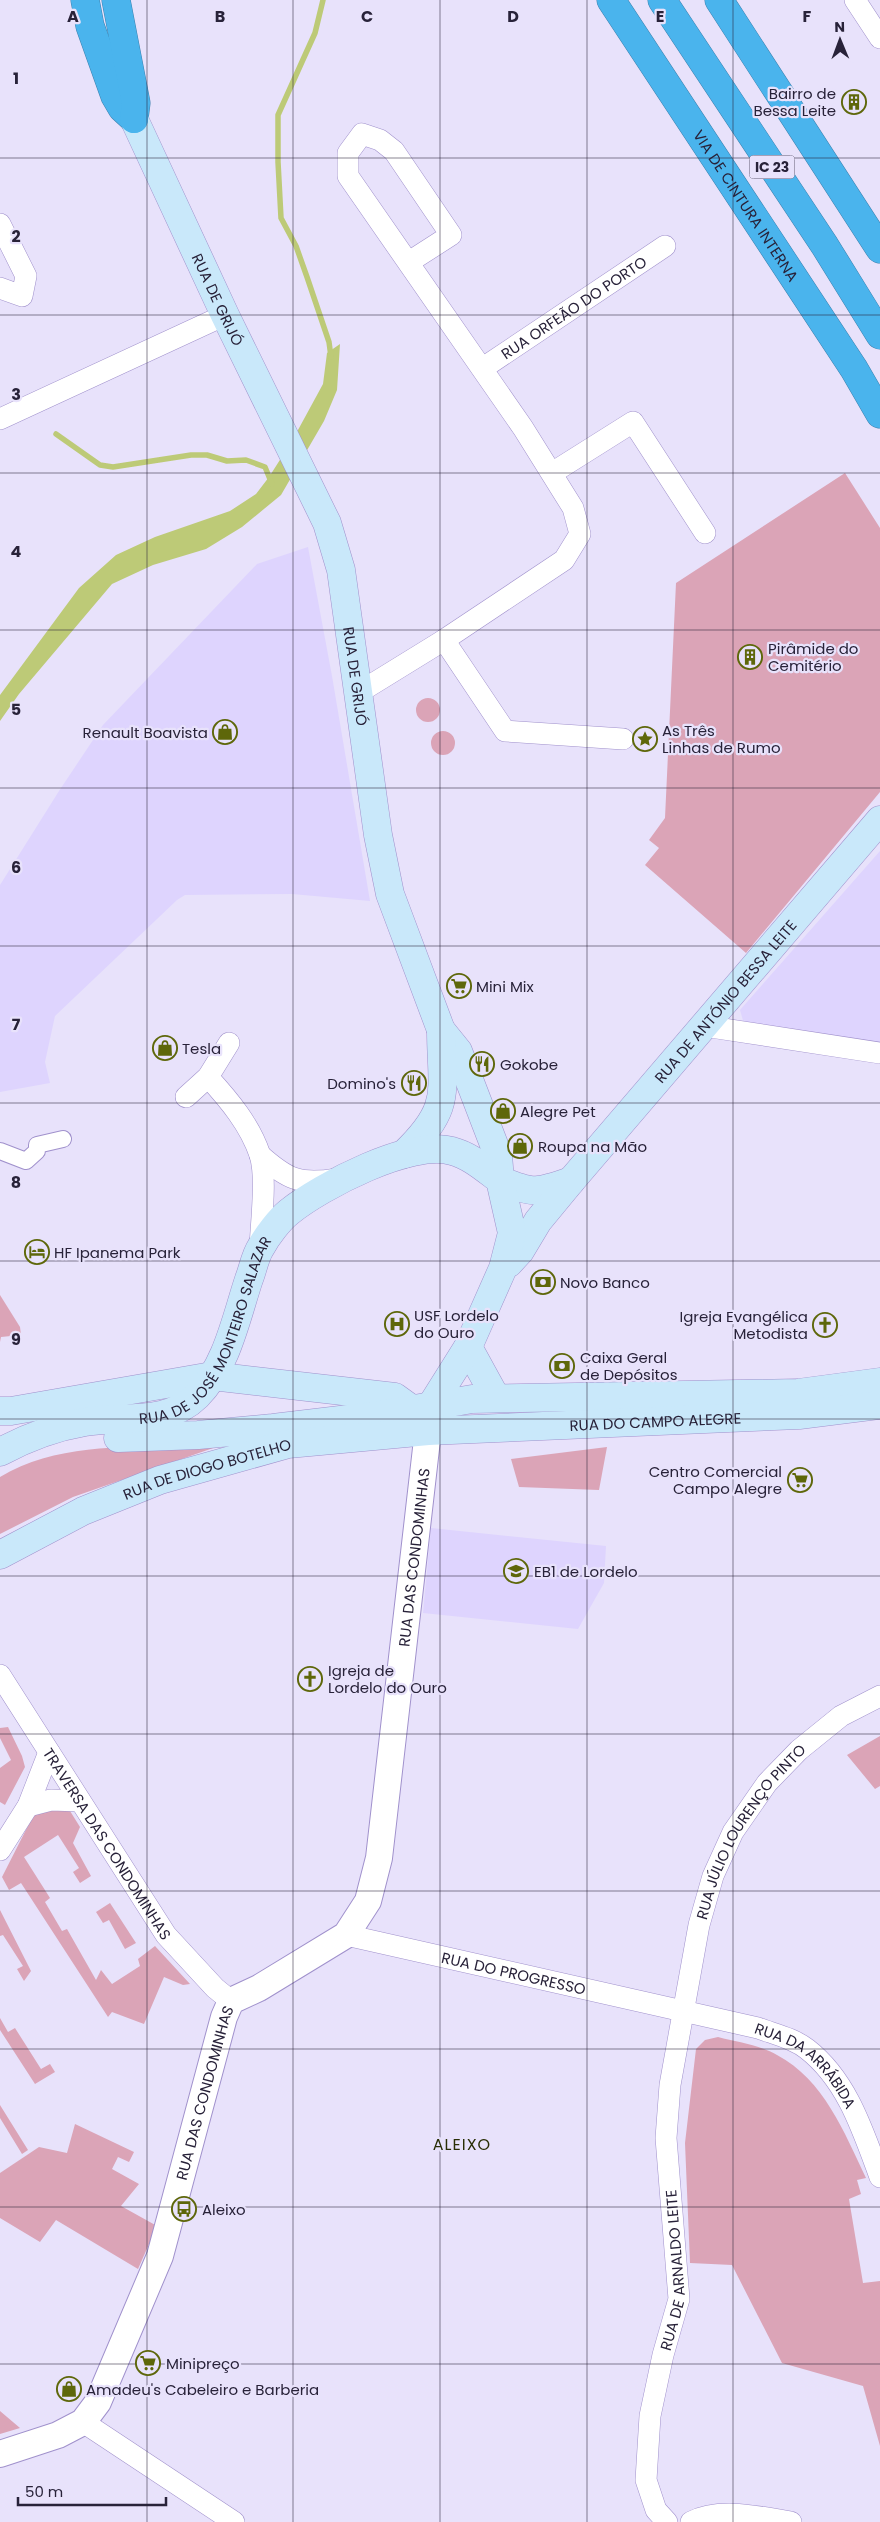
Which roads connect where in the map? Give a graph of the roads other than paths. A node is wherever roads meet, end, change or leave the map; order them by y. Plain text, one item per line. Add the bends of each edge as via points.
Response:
1 (85, 0) edge
2 (100, 0) edge
3 (116, 0) edge
4 (125, 0) edge
5 (591, 0) edge
6 (611, 0) edge
7 (662, 0) edge
8 (718, 0) edge
9 (855, 0) edge
10 (122, 30) junction
11 (880, 38) edge
12 (103, 62) junction
13 (659, 74) junction
14 (134, 119) junction
15 (0, 224) edge
16 (665, 246) dead end
17 (880, 249) edge
18 (409, 262) junction
19 (0, 288) edge
20 (225, 315) junction
21 (880, 335) edge
22 (483, 368) junction
23 (880, 414) edge
24 (0, 419) edge
25 (552, 473) junction
26 (705, 533) dead end
27 (444, 640) junction
28 (358, 693) junction
29 (624, 739) dead end
30 (880, 820) edge
31 (704, 1026) junction
32 (440, 1030) junction
33 (229, 1043) dead end
34 (880, 1053) edge
35 (208, 1077) junction
36 (186, 1097) dead end
37 (63, 1139) dead end
38 (0, 1151) edge
39 (404, 1154) junction
40 (260, 1155) junction
41 (341, 1178) junction
42 (500, 1180) junction
43 (571, 1181) junction
44 (260, 1248) junction
45 (503, 1268) junction
46 (468, 1347) junction
47 (212, 1376) junction
48 (880, 1382) edge
49 (496, 1398) junction
50 (880, 1404) edge
51 (5, 1411) edge
52 (424, 1416) junction
53 (54, 1431) junction
54 (28, 1437) junction
55 (0, 1452) edge
56 (0, 1555) edge
57 (0, 1675) edge
58 (880, 1696) edge
59 (49, 1752) junction
60 (80, 1801) junction
61 (28, 1806) junction
62 (0, 1850) edge
63 (346, 1935) junction
64 (231, 2001) junction
65 (683, 2011) junction
66 (880, 2177) edge
67 (83, 2422) junction
68 (0, 2454) edge
69 (234, 2522) edge
70 (667, 2522) edge
71 (691, 2522) edge
72 (791, 2522) edge

1 - 12 highway
2 - 12 highway
3 - 10 highway
4 - 10 highway
5 - 13 highway via 610,25
6 - 13 highway, VIA DE CINTURA INTERNA / IC 23
7 - 21 highway, IC 23
8 - 17 highway
9 - 11 street
10 - 14 highway via 136,103
12 - 14 highway via 115,96
13 - 23 highway, VIA DE CINTURA INTERNA / IC 23 via 854,369
14 - 20 main road, RUA DE GRIJÓ
15 - 19 street via 26,276 22,296
16 - 22 street, RUA ORFEÃO DO PORTO
18 - 18 street via 451,235 394,151 380,140 362,134 348,154 348,176
18 - 22 street
20 - 24 street
20 - 28 main road, RUA DE GRIJÓ via 327,523 341,570
22 - 25 street
25 - 26 street via 633,422
25 - 27 street via 573,508 580,534 564,560
27 - 28 street
27 - 29 street via 505,731
28 - 32 main road, RUA DE GRIJÓ via 378,835 390,894
30 - 31 main road, RUA DE ANTÓNIO BESSA LEITE
31 - 34 street
31 - 43 main road, RUA DE ANTÓNIO BESSA LEITE
32 - 39 main road via 443,1096 424,1134
32 - 42 main road, RUA DE GRIJÓ via 458,1051 498,1155
33 - 35 street
35 - 36 street
35 - 40 street, RUA DE JOSÉ MONTEIRO SALAZAR via 234,1106
37 - 38 street via 37,1145 37,1151 26,1161
39 - 41 main road
39 - 42 main road via 450,1150 471,1158
40 - 41 street via 282,1175 303,1182
40 - 44 street, RUA DE JOSÉ MONTEIRO SALAZAR
41 - 44 main road via 289,1212
42 - 43 main road via 524,1190 541,1191
42 - 45 main road, RUA DE GRIJÓ via 512,1234
43 - 45 main road, RUA DE ANTÓNIO BESSA LEITE via 538,1221 520,1251
44 - 47 main road, RUA DE JOSÉ MONTEIRO SALAZAR via 225,1351
45 - 46 main road
46 - 49 main road
46 - 52 main road
47 - 51 main road
47 - 52 main road via 396,1396
47 - 53 main road, RUA DE JOSÉ MONTEIRO SALAZAR via 196,1397 175,1410 143,1419 85,1422
48 - 49 main road, RUA DO CAMPO ALEGRE via 798,1393
49 - 52 main road, RUA DO CAMPO ALEGRE
50 - 52 main road, RUA DO CAMPO ALEGRE via 799,1415
51 - 54 main road
52 - 53 main road, RUA DE DIOGO BOTELHO via 198,1435 90,1438
52 - 56 main road, RUA DE DIOGO BOTELHO via 288,1444 160,1480 83,1511
52 - 63 street, RUA DAS CONDOMINHAS via 379,1858 368,1901
53 - 54 main road, RUA DE DIOGO BOTELHO
54 - 55 main road, RUA DE DIOGO BOTELHO
57 - 59 street, TRAVERSA DAS CONDOMINHAS
58 - 65 street, RUA JÚLIO LOURENÇO PINTO via 841,1716 800,1750 767,1783 733,1832 713,1876 699,1926
59 - 60 street, TRAVERSA DAS CONDOMINHAS
59 - 61 street
60 - 61 street via 52,1800
60 - 64 street, TRAVERSA DAS CONDOMINHAS via 166,1935
61 - 62 street
63 - 64 street, RUA DAS CONDOMINHAS via 259,1988
63 - 65 street, RUA DO PROGRESSO
64 - 67 street, RUA DAS CONDOMINHAS via 160,2256 98,2402
65 - 66 street, RUA DA ARRÁBIDA via 758,2028 792,2040 806,2049 832,2074 846,2094 863,2128
65 - 70 street, RUA DE ARNALDO LEITE via 670,2085 666,2138 679,2299 662,2355 650,2416 646,2480 656,2510
67 - 68 street, RUA DAS CONDOMINHAS via 58,2436
67 - 69 street
71 - 72 street via 703,2516 745,2514

